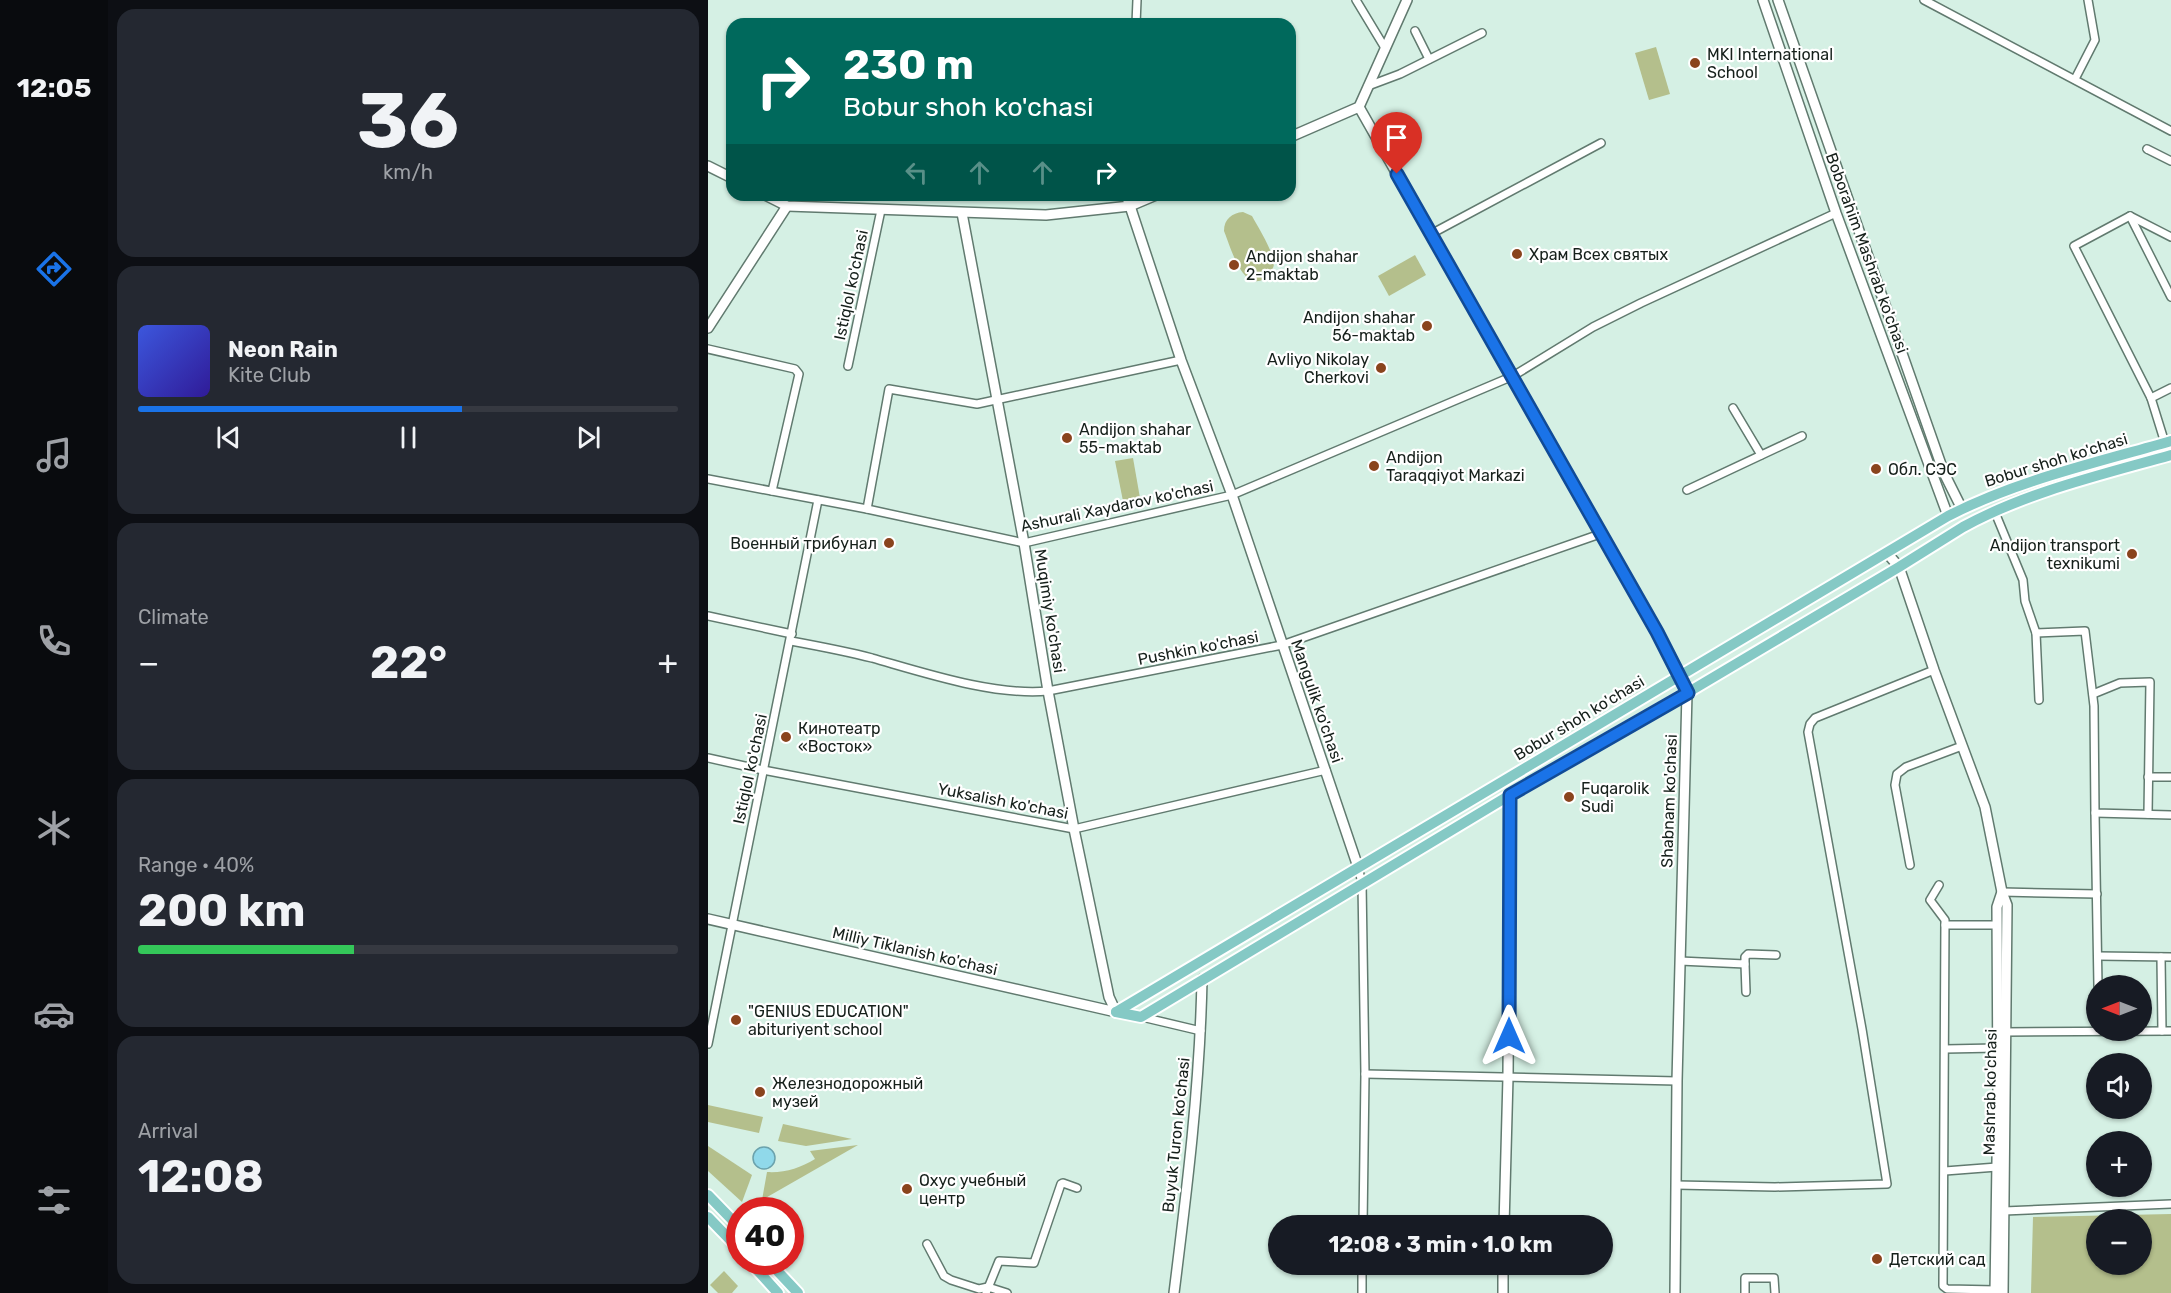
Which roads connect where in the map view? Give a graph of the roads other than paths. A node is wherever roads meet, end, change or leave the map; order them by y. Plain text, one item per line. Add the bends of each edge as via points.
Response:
1 (1137, 0) edge
2 (1356, 0) edge
3 (1407, 0) edge
4 (1763, 0) edge
5 (1778, 0) edge
6 (1924, 0) edge
7 (2088, 0) edge
8 (1136, 18) edge
9 (1415, 31) dead end
10 (1482, 33) dead end
11 (1385, 48) junction
12 (1429, 59) junction
13 (2075, 79) junction
14 (1368, 86) junction
15 (1359, 107) junction
16 (2171, 131) edge
17 (1296, 134) edge
18 (1601, 143) dead end
19 (2147, 149) dead end
20 (2171, 161) edge
21 (708, 166) edge
22 (726, 175) edge
23 (777, 201) edge
24 (1127, 201) edge
25 (1143, 201) edge
26 (787, 206) junction
27 (1130, 207) junction
28 (881, 210) junction
29 (962, 213) junction
30 (1836, 213) junction
31 (2130, 216) junction
32 (1431, 234) junction
33 (2171, 237) edge
34 (1869, 262) junction
35 (1856, 267) junction
36 (2171, 297) edge
37 (708, 328) edge
38 (708, 349) edge
39 (1181, 360) junction
40 (848, 366) dead end
41 (1513, 376) junction
42 (2171, 388) edge
43 (2151, 398) junction
44 (998, 400) junction
45 (1734, 408) dead end
46 (1802, 436) dead end
47 (2168, 442) edge
48 (1761, 455) junction
49 (2171, 455) edge
50 (708, 479) edge
51 (1687, 490) dead end
52 (771, 491) junction
53 (1232, 495) junction
54 (818, 500) junction
55 (1962, 508) junction
56 (867, 509) junction
57 (1994, 510) junction
58 (1948, 516) junction
59 (1600, 534) junction
60 (1024, 543) junction
61 (1887, 553) junction
62 (1899, 567) junction
63 (708, 616) edge
64 (2036, 633) junction
65 (791, 638) junction
66 (1282, 645) junction
67 (1934, 670) junction
68 (1679, 676) junction
69 (1048, 691) junction
70 (1688, 693) junction
71 (2093, 694) junction
72 (2039, 700) dead end
73 (1962, 746) junction
74 (708, 758) edge
75 (763, 770) junction
76 (1326, 770) junction
77 (2148, 777) junction
78 (2171, 777) edge
79 (1510, 795) junction
80 (2095, 813) junction
81 (2148, 814) junction
82 (2171, 815) edge
83 (1074, 829) junction
84 (1910, 865) dead end
85 (1358, 867) junction
86 (1362, 883) junction
87 (1939, 885) dead end
88 (2002, 892) junction
89 (2097, 894) junction
90 (708, 919) edge
91 (731, 924) junction
92 (1946, 925) junction
93 (1997, 925) junction
94 (1776, 955) dead end
95 (2098, 957) junction
96 (2161, 957) junction
97 (2171, 957) edge
98 (1680, 961) junction
99 (1745, 964) junction
100 (2098, 975) edge
101 (1202, 979) junction
102 (1746, 992) dead end
103 (1116, 1012) junction
104 (1141, 1017) junction
105 (1201, 1031) junction
106 (2086, 1031) edge
107 (2152, 1031) edge
108 (2162, 1031) junction
109 (2171, 1031) edge
110 (2005, 1032) junction
111 (708, 1044) edge
112 (1998, 1048) junction
113 (1944, 1049) junction
114 (1365, 1074) junction
115 (1508, 1077) junction
116 (1677, 1080) junction
117 (2001, 1096) junction
118 (1997, 1167) junction
119 (1945, 1171) junction
120 (1676, 1185) junction
121 (1077, 1188) dead end
122 (708, 1195) edge
123 (2171, 1204) edge
124 (2004, 1211) junction
125 (726, 1214) edge
126 (1363, 1215) edge
127 (1504, 1215) edge
128 (708, 1216) edge
129 (726, 1235) edge
130 (927, 1244) dead end
131 (762, 1275) edge
132 (781, 1275) edge
133 (1362, 1275) edge
134 (1503, 1275) edge
135 (987, 1290) edge
136 (1998, 1292) edge
137 (778, 1293) edge
138 (798, 1293) edge
139 (1007, 1293) edge
140 (1174, 1293) edge
141 (1362, 1293) edge
142 (1503, 1293) edge
143 (1675, 1293) edge
144 (1745, 1293) edge
145 (1775, 1293) edge

1 - 8 street
2 - 11 street
3 - 11 street
4 - 30 street, Boborahim Mashrab ko'chasi
5 - 34 street, Boborahim Mashrab ko'chasi
6 - 13 street
7 - 13 street via 2095,40
9 - 12 street
10 - 12 street
11 - 14 street
12 - 14 street
13 - 16 street
14 - 15 street
15 - 17 street
15 - 32 street, Shabnam ko'chasi
18 - 32 street
19 - 20 street
21 - 22 street
23 - 26 street
24 - 27 street
25 - 27 street
26 - 28 street
26 - 37 street
27 - 29 street via 1046,215
27 - 39 street, Mangulik ko'chasi
28 - 29 street
28 - 40 street, Istiqlol ko'chasi
29 - 44 street, Muqimiy ko'chasi
30 - 35 street, Boborahim Mashrab ko'chasi
30 - 41 street, Ashurali Xaydarov ko'chasi via 1593,327
31 - 33 street
31 - 36 street
31 - 43 street via 2074,246
32 - 41 street, Shabnam ko'chasi
34 - 35 street
34 - 55 street, Boborahim Mashrab ko'chasi via 1944,473
35 - 58 street, Boborahim Mashrab ko'chasi
38 - 52 street via 795,369 799,374
39 - 44 street
39 - 53 street, Mangulik ko'chasi
41 - 53 street, Ashurali Xaydarov ko'chasi
41 - 59 street, Shabnam ko'chasi
42 - 43 street
43 - 47 street
44 - 56 street via 977,404 890,389
44 - 60 street, Muqimiy ko'chasi
45 - 48 street
46 - 48 street
47 - 55 main road, Bobur shoh ko'chasi via 2055,473
48 - 51 street
49 - 57 main road, Bobur shoh ko'chasi
50 - 52 street, Ashurali Xaydarov ko'chasi
52 - 54 street, Ashurali Xaydarov ko'chasi
53 - 60 street, Ashurali Xaydarov ko'chasi
53 - 66 street, Mangulik ko'chasi
54 - 56 street, Ashurali Xaydarov ko'chasi
54 - 65 street, Istiqlol ko'chasi
55 - 58 main road, Bobur shoh ko'chasi
56 - 60 street, Ashurali Xaydarov ko'chasi
57 - 62 main road, Bobur shoh ko'chasi
57 - 64 street via 2022,580
58 - 61 main road, Bobur shoh ko'chasi
59 - 66 street, Pushkin ko'chasi
59 - 68 street, Shabnam ko'chasi
60 - 69 street, Muqimiy ko'chasi
61 - 62 street, Mashrab ko'chasi
61 - 68 main road, Bobur shoh ko'chasi
62 - 67 street, Mashrab ko'chasi
62 - 70 main road, Bobur shoh ko'chasi
63 - 65 street, Pushkin ko'chasi
64 - 71 street via 2085,631
64 - 72 street
65 - 69 street, Pushkin ko'chasi via 922,673 1024,693
65 - 75 street, Istiqlol ko'chasi
66 - 69 street, Pushkin ko'chasi
66 - 76 street, Mangulik ko'chasi
67 - 73 street, Mashrab ko'chasi
67 - 120 street via 1815,718 1808,732 1887,1186
68 - 70 street, Shabnam ko'chasi
68 - 85 main road, Bobur shoh ko'chasi
69 - 83 street, Muqimiy ko'chasi
70 - 79 main road, Bobur shoh ko'chasi
70 - 98 street, Shabnam ko'chasi
71 - 77 street via 2120,683 2150,682
71 - 80 street
73 - 84 street via 1906,767 1898,774 1895,784
73 - 88 street, Mashrab ko'chasi via 1986,807
74 - 75 street, Yuksalish ko'chasi
75 - 83 street, Yuksalish ko'chasi
75 - 91 street, Istiqlol ko'chasi
76 - 83 street, Yuksalish ko'chasi
76 - 85 street, Mangulik ko'chasi
77 - 78 street
77 - 81 street
79 - 86 main road, Bobur shoh ko'chasi
79 - 115 street
80 - 81 street
80 - 89 street
81 - 82 street
83 - 103 street, Muqimiy ko'chasi via 1109,997
85 - 86 street, Mangulik ko'chasi
85 - 103 main road, Bobur shoh ko'chasi
86 - 101 main road, Bobur shoh ko'chasi
86 - 114 street, Mangulik ko'chasi
87 - 92 street via 1929,900
88 - 89 street
88 - 93 street, Mashrab ko'chasi
88 - 110 street, Mashrab ko'chasi via 2008,918
89 - 95 street
90 - 91 street, Milliy Tiklanish ko'chasi
91 - 103 street, Milliy Tiklanish ko'chasi
91 - 111 street, Istiqlol ko'chasi
92 - 93 street
92 - 113 street
93 - 112 street, Mashrab ko'chasi
94 - 99 street via 1748,954
95 - 96 street
95 - 100 street
96 - 97 street
96 - 108 street
98 - 99 street
98 - 116 street, Shabnam ko'chasi
99 - 102 street
101 - 104 main road, Bobur shoh ko'chasi
101 - 105 street, Buyuk Turon ko'chasi
103 - 104 main road
104 - 105 street
105 - 140 street, Buyuk Turon ko'chasi
106 - 110 street
107 - 108 street
108 - 109 street
110 - 117 street, Mashrab ko'chasi
112 - 113 street
112 - 117 street, Mashrab ko'chasi
113 - 119 street
114 - 115 street
114 - 126 street, Mangulik ko'chasi
115 - 116 street
115 - 127 street
116 - 120 street, Shabnam ko'chasi
117 - 118 street, Mashrab ko'chasi
117 - 124 street, Mashrab ko'chasi
118 - 119 street
118 - 136 street, Mashrab ko'chasi
119 - 136 street via 1943,1286
120 - 143 street, Shabnam ko'chasi
121 - 135 street via 1061,1184 1034,1263 999,1261
122 - 125 main road
123 - 124 street
124 - 136 street, Mashrab ko'chasi
128 - 129 main road
130 - 135 street via 944,1276
131 - 137 main road
132 - 138 main road
133 - 141 street
134 - 142 street
135 - 139 street
144 - 145 street via 1745,1278 1774,1278

